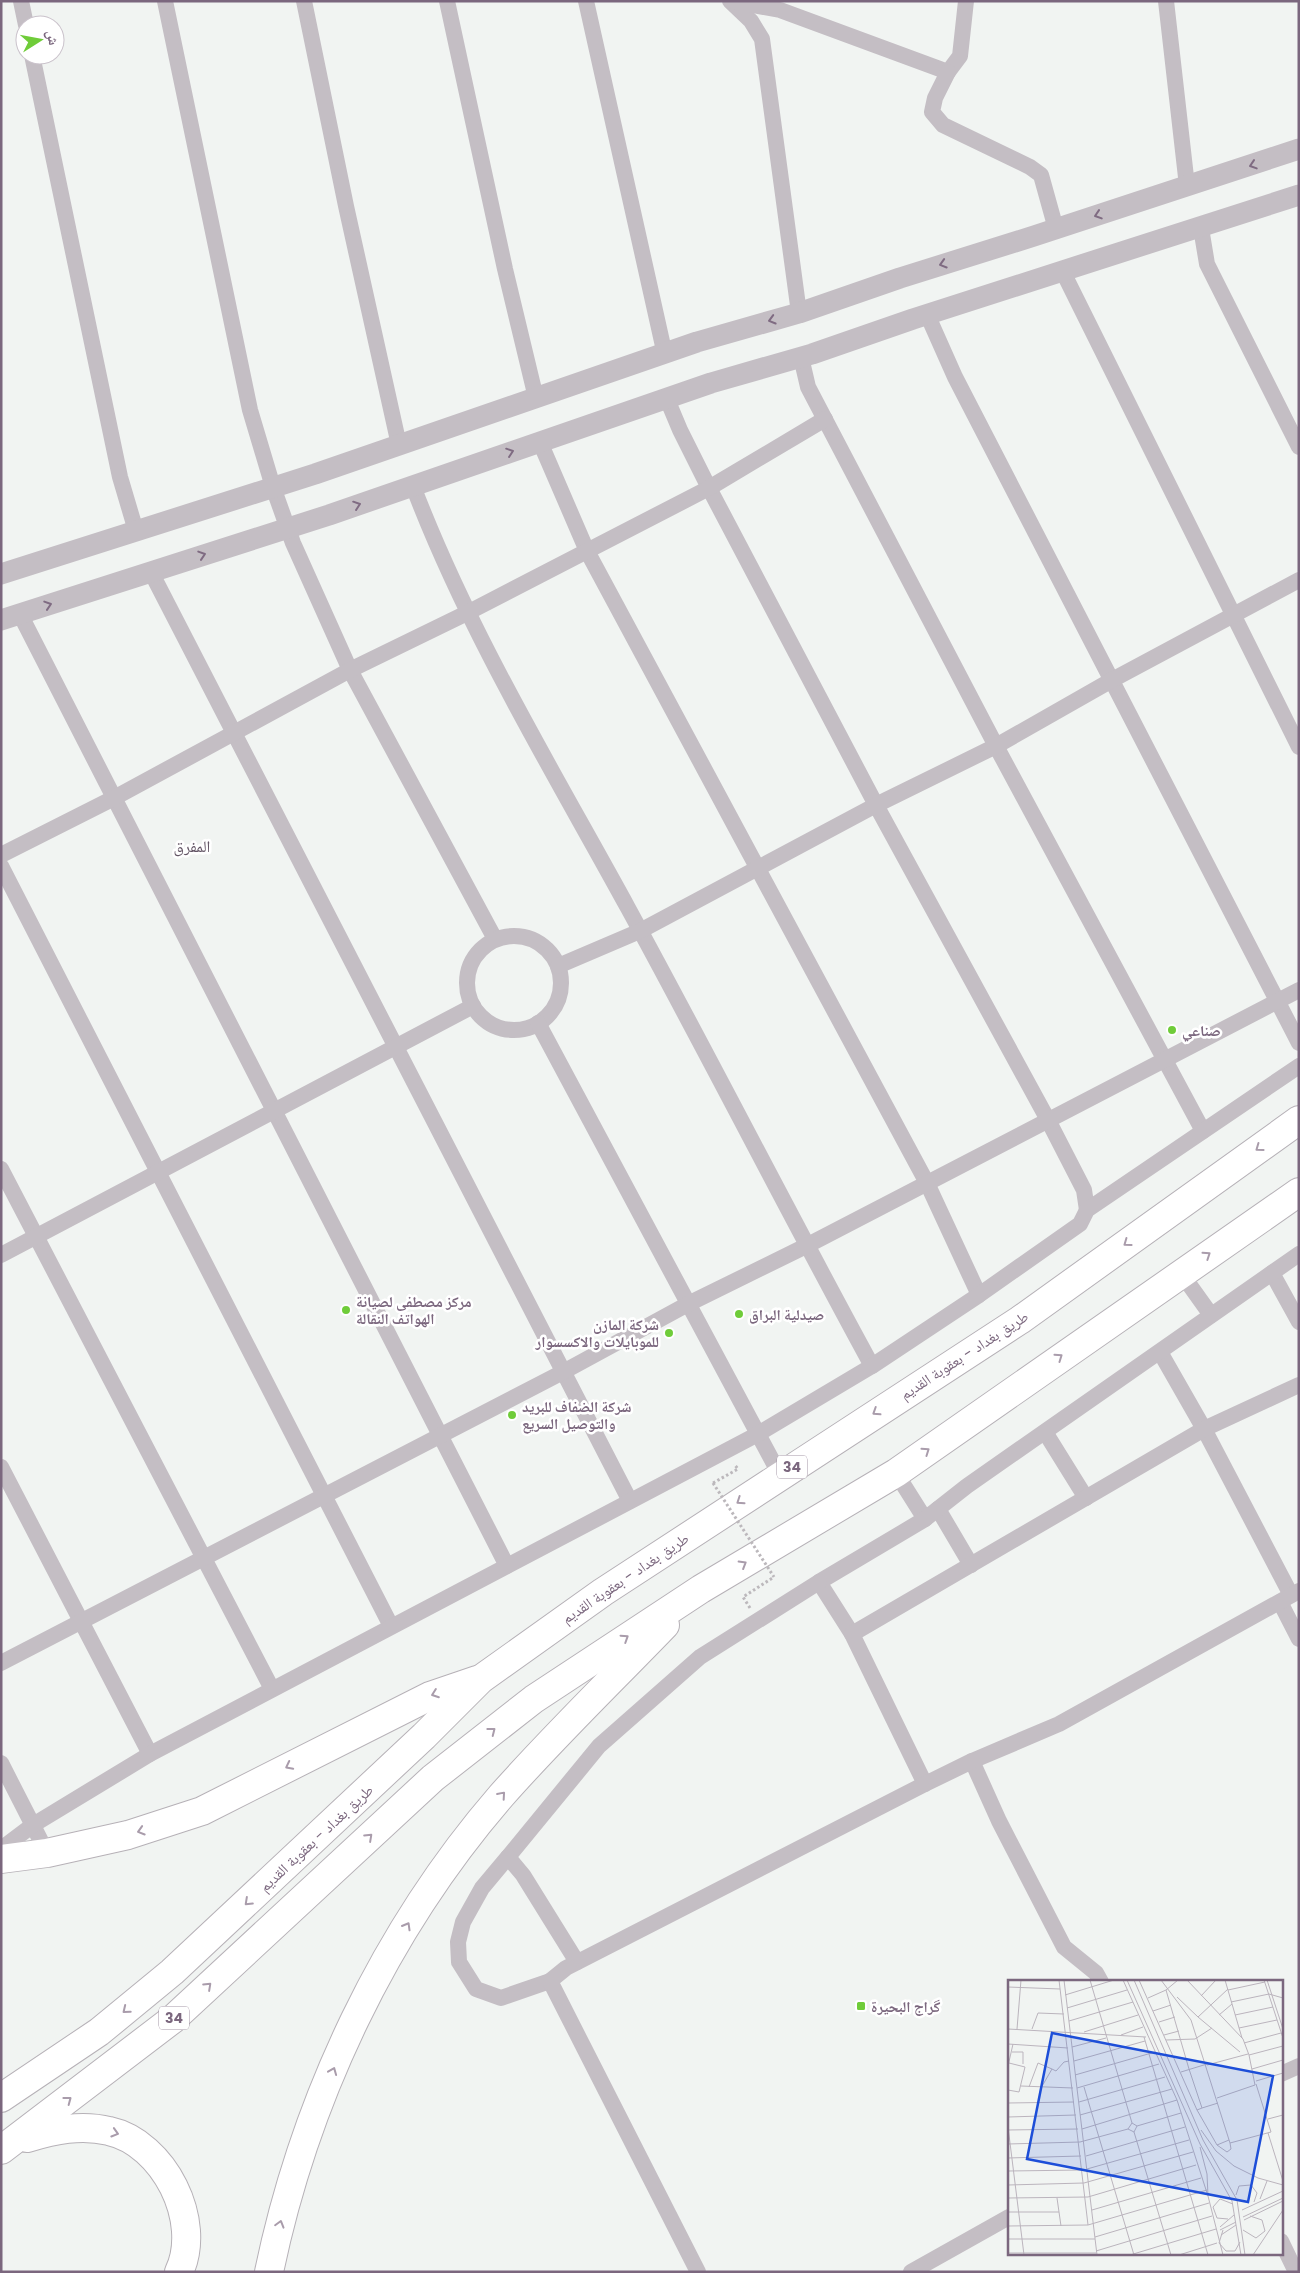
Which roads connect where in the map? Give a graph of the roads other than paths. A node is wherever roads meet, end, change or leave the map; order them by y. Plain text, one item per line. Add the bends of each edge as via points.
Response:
1 (21, 1) edge
2 (165, 1) edge
3 (304, 1) edge
4 (447, 1) edge
5 (586, 1) edge
6 (731, 1) edge
7 (966, 1) edge
8 (1166, 1) edge
9 (24, 15) edge
10 (34, 65) edge
11 (948, 72) junction
12 (1299, 149) edge
13 (1187, 186) junction
14 (1299, 195) edge
15 (1056, 228) junction
16 (1200, 228) junction
17 (1063, 272) junction
18 (799, 313) junction
19 (927, 314) junction
20 (665, 355) junction
21 (801, 357) junction
22 (536, 398) junction
23 (667, 399) junction
24 (825, 419) junction
25 (540, 442) junction
26 (399, 445) junction
27 (1299, 447) edge
28 (412, 486) junction
29 (273, 488) junction
30 (709, 488) junction
31 (287, 528) junction
32 (136, 531) junction
33 (587, 551) junction
34 (2, 569) edge
35 (151, 572) junction
36 (1299, 580) edge
37 (467, 614) junction
38 (1232, 616) junction
39 (10, 617) edge
40 (350, 670) junction
41 (1112, 680) junction
42 (234, 734) junction
43 (996, 746) junction
44 (1299, 746) edge
45 (114, 798) junction
46 (876, 805) junction
47 (1, 855) edge
48 (1, 866) edge
49 (756, 867) junction
50 (640, 930) junction
51 (495, 939) junction
52 (558, 966) junction
53 (1299, 990) edge
54 (1277, 1002) junction
55 (473, 1006) junction
56 (538, 1024) junction
57 (1299, 1043) edge
58 (396, 1047) junction
59 (1165, 1060) junction
60 (1299, 1066) edge
61 (274, 1111) junction
62 (1048, 1120) junction
63 (1299, 1120) edge
64 (1203, 1131) junction
65 (1, 1169) edge
66 (158, 1172) junction
67 (927, 1183) junction
68 (1299, 1192) edge
69 (1087, 1210) junction
70 (36, 1236) junction
71 (806, 1246) junction
72 (1299, 1254) edge
73 (1, 1255) edge
74 (1181, 1272) junction
75 (1272, 1273) junction
76 (980, 1296) junction
77 (688, 1304) junction
78 (1211, 1315) junction
79 (1299, 1322) edge
80 (1160, 1352) junction
81 (872, 1366) junction
82 (563, 1372) junction
83 (1299, 1385) edge
84 (1204, 1430) junction
85 (1046, 1432) junction
86 (758, 1434) junction
87 (440, 1436) junction
88 (1, 1467) edge
89 (896, 1472) junction
90 (780, 1475) junction
91 (324, 1496) junction
92 (1086, 1498) junction
93 (630, 1501) junction
94 (932, 1514) junction
95 (204, 1558) junction
96 (971, 1565) junction
97 (507, 1566) junction
98 (819, 1582) junction
99 (701, 1589) junction
100 (1290, 1596) edge
101 (82, 1622) junction
102 (391, 1626) junction
103 (852, 1634) junction
104 (1299, 1639) edge
105 (1, 1663) edge
106 (481, 1679) junction
107 (272, 1689) junction
108 (150, 1754) junction
109 (972, 1760) junction
110 (1, 1763) edge
111 (924, 1784) junction
112 (33, 1825) junction
113 (1, 1849) edge
114 (47, 1853) junction
115 (508, 1857) junction
116 (1, 1859) edge
117 (577, 1962) junction
118 (1100, 1980) edge
119 (550, 1981) junction
120 (1299, 2066) edge
121 (1282, 2074) edge
122 (1, 2098) edge
123 (8, 2145) edge
124 (1008, 2218) edge
125 (1282, 2243) edge
126 (179, 2272) edge
127 (269, 2272) edge
128 (698, 2272) edge
129 (911, 2272) edge
130 (1296, 2272) edge

1 - 9 street
2 - 29 street via 250,410
3 - 26 street
4 - 22 street
5 - 20 street
6 - 11 street via 780,10
6 - 18 street via 751,21 762,39
7 - 11 street via 960,56
8 - 13 street
10 - 32 street via 120,477
11 - 15 street via 932,112 943,125 1030,167 1041,176
12 -> 13 street
13 -> 15 street
14 - 16 street
15 -> 18 street
16 - 17 street
16 - 27 street via 1207,264
17 - 19 street
17 - 38 street
18 -> 20 street via 697,342
19 - 21 street
19 - 41 street via 954,377
20 - 22 street
21 - 23 street
21 - 24 street via 808,387
22 - 26 street
23 - 25 street
23 - 30 street
24 - 30 street
24 - 43 street
28 -> 25 street
25 - 33 street
26 - 29 street
31 -> 28 street
28 - 37 street
29 - 31 street
29 - 32 street
30 - 33 street
30 - 46 street
35 -> 31 street
31 - 40 street
32 - 34 street
33 - 37 street
33 - 49 street
39 -> 35 street
35 - 42 street
36 - 38 street
37 - 40 street
37 - 50 street
38 - 41 street
38 - 44 street
39 - 45 street
40 - 42 street
40 - 51 street
41 - 43 street
41 - 54 street
42 - 45 street
42 - 58 street
43 - 46 street
43 - 59 street
45 - 47 street
45 - 61 street
46 - 49 street
46 - 62 street
48 - 66 street
49 - 50 street
49 - 67 street
50 - 52 street
50 - 71 street
51 - 52 street via 525,937 545,948
51 - 55 street via 475,956 470,968 468,994
52 - 56 street via 561,978 556,1004
53 - 54 street
54 - 57 street
54 - 59 street
55 - 56 street via 480,1016 502,1028 520,1029
55 - 58 street
56 - 77 street
58 - 61 street
58 - 82 street
59 - 62 street
59 - 64 street
60 - 64 street
61 - 66 street
61 - 87 street
62 - 67 street
62 - 69 street via 1084,1190
63 -> 90 highway, طريق بغداد - بعقوبة القديم / 34 via 1020,1320
64 - 69 street
65 - 70 street
66 - 70 street
66 - 91 street
67 - 71 street
67 - 76 street
74 -> 68 highway, 34
69 - 76 street via 1080,1224
70 - 73 street
70 - 95 street
71 - 77 street
71 - 81 street
72 - 75 street
74 - 78 street
89 -> 74 highway, 34
75 - 78 street
75 - 79 street
76 - 81 street
77 - 82 street
77 - 86 street
78 - 80 street
80 - 84 street
80 - 85 street
81 - 86 street
82 - 87 street
82 - 93 street
83 - 84 street
84 - 92 street
84 - 100 street
85 - 92 street
85 - 94 street
86 - 90 street
86 - 93 street
87 - 91 street
87 - 97 street
88 - 101 street
89 - 94 street
99 -> 89 highway, 34
90 -> 106 highway, طريق بغداد - بعقوبة القديم / 34 via 603,1592
91 - 95 street
91 - 102 street
92 - 96 street
93 - 97 street
94 - 96 street
94 - 98 street
95 - 101 street
95 - 107 street
96 - 103 street
97 - 102 street
98 - 103 street
98 - 115 street via 700,1657 599,1746
123 -> 99 highway, 34 via 173,2019 433,1778 534,1699
127 -> 99 highway via 303,2143 337,2060 409,1921 452,1858 501,1797
100 - 104 street
100 - 109 street via 1059,1724
101 - 105 street
101 - 108 street
102 - 107 street
103 - 111 street
106 -> 114 highway via 430,1696 202,1811 128,1835
106 -> 122 highway, طريق بغداد - بعقوبة القديم / 34 via 172,1972 99,2032
107 - 108 street
108 - 112 street
109 - 111 street
109 - 118 street via 999,1821 1064,1947 1096,1973
110 - 112 street
111 - 117 street
112 - 113 street
112 - 114 street
114 - 116 highway
115 - 117 street via 523,1875
115 - 119 street via 482,1888 463,1922 458,1942 459,1962 476,1988 501,1998
117 - 119 street
119 - 128 street
120 - 121 street
123 -> 126 highway via 56,2130 88,2127 130,2138 147,2150 166,2172 183,2210 186,2238
124 - 129 street
125 - 130 street

